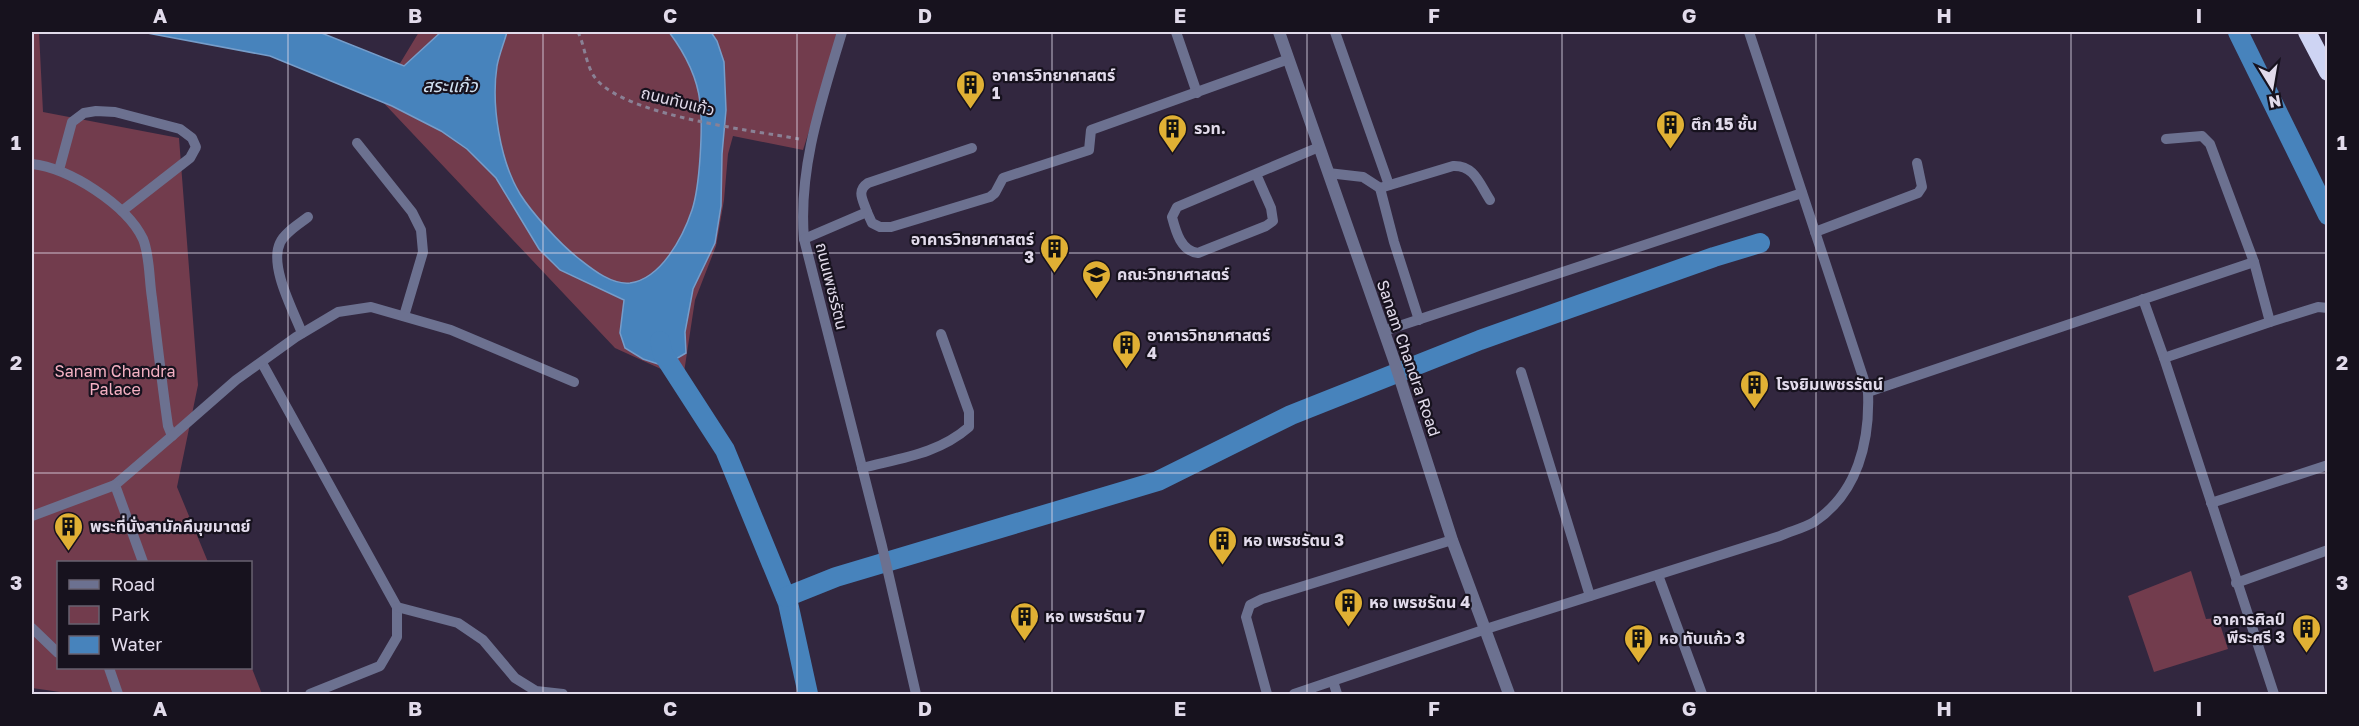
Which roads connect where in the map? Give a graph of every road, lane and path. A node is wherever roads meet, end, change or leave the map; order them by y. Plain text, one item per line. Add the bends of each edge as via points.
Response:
1 (578, 32) edge
2 (842, 32) edge
3 (1176, 32) edge
4 (1279, 32) edge
5 (1335, 32) edge
6 (1749, 32) edge
7 (2307, 32) edge
8 (1289, 59) junction
9 (2328, 72) edge
10 (1197, 93) junction
11 (2166, 139) dead end
12 (811, 141) junction
13 (357, 143) dead end
14 (1319, 147) junction
15 (972, 148) dead end
16 (1917, 163) dead end
17 (32, 164) edge
18 (59, 170) junction
19 (1328, 173) junction
20 (1256, 174) junction
21 (1384, 187) junction
22 (1802, 193) junction
23 (1490, 200) dead end
24 (122, 211) junction
25 (867, 212) junction
26 (308, 217) dead end
27 (1815, 232) junction
28 (804, 239) junction
29 (2254, 262) junction
30 (2143, 299) junction
31 (2328, 308) edge
32 (404, 316) junction
33 (1419, 320) junction
34 (2270, 322) junction
35 (1384, 331) junction
36 (302, 333) junction
37 (941, 334) dead end
38 (2164, 358) junction
39 (262, 363) junction
40 (1521, 372) dead end
41 (574, 382) dead end
42 (1868, 392) junction
43 (172, 436) junction
44 (2328, 465) edge
45 (862, 468) junction
46 (115, 485) junction
47 (2211, 503) junction
48 (32, 516) edge
49 (1452, 540) junction
50 (2328, 550) edge
51 (143, 561) edge
52 (1658, 575) junction
53 (2236, 583) junction
54 (1590, 596) junction
55 (397, 607) junction
56 (32, 628) edge
57 (1486, 629) junction
58 (57, 652) edge
59 (109, 669) edge
60 (1333, 681) junction
61 (118, 694) edge
62 (310, 694) edge
63 (563, 694) edge
64 (916, 694) edge
65 (1267, 694) edge
66 (1294, 694) edge
67 (1337, 694) edge
68 (1509, 694) edge
69 (1702, 694) edge
70 (2274, 694) edge

1 - 12 path, ถนนทับแก้ว via 591,72 603,86 635,103 693,119
2 - 12 lane, ถนนเพชรรัตน
3 - 10 lane
4 - 8 street, Sanam Chandra Road
5 - 21 lane
6 - 22 lane
7 - 9 highway
8 - 10 lane
8 - 14 street, Sanam Chandra Road
10 - 25 lane via 1091,130 1089,150 1003,178 995,193 979,201 891,227 872,223
11 - 29 lane via 2202,136 2210,144
12 - 28 lane, ถนนเพชรรัตน via 802,214
13 - 32 lane via 412,212 421,230 423,252
14 - 19 street, Sanam Chandra Road
14 - 20 lane
15 - 25 lane via 868,183 860,193
16 - 27 lane via 1922,187 1918,194
17 - 18 lane
18 - 24 lane
18 - 24 lane via 72,122 84,113 115,112 180,129 192,138 196,147 190,159
19 - 21 lane via 1363,177
19 - 35 street, Sanam Chandra Road
20 - 20 lane via 1174,210 1173,222 1184,247 1198,253 1273,221
21 - 23 lane via 1464,165
21 - 33 lane via 1394,242
22 - 27 lane
22 - 33 lane
24 - 43 lane via 146,246
25 - 28 lane
26 - 36 lane via 280,241 276,257
27 - 42 lane
28 - 45 lane, ถนนเพชรรัตน
29 - 30 lane
29 - 34 lane
30 - 38 lane
30 - 42 lane
31 - 34 lane via 2318,307
32 - 36 lane via 371,307 338,312
32 - 41 lane via 451,330
33 - 35 lane
34 - 38 lane
35 - 49 street, Sanam Chandra Road
36 - 39 lane
37 - 45 lane via 969,412 969,427 930,452
38 - 47 lane
39 - 43 lane via 236,380
39 - 55 lane
40 - 54 lane
42 - 52 lane via 1864,449 1836,504 1813,523
43 - 46 lane
44 - 47 lane
45 - 64 lane, ถนนเพชรรัตน
46 - 48 lane
46 - 51 lane
47 - 53 lane
49 - 57 street, Sanam Chandra Road
49 - 65 lane via 1250,605 1246,617
50 - 53 lane
52 - 54 lane
52 - 69 lane
53 - 70 lane
54 - 57 lane
55 - 62 lane via 397,637 380,666
55 - 63 lane via 458,623 483,640 515,678 536,691
56 - 58 lane
57 - 60 lane
57 - 68 street, Sanam Chandra Road
59 - 61 lane
60 - 66 lane
60 - 67 lane

